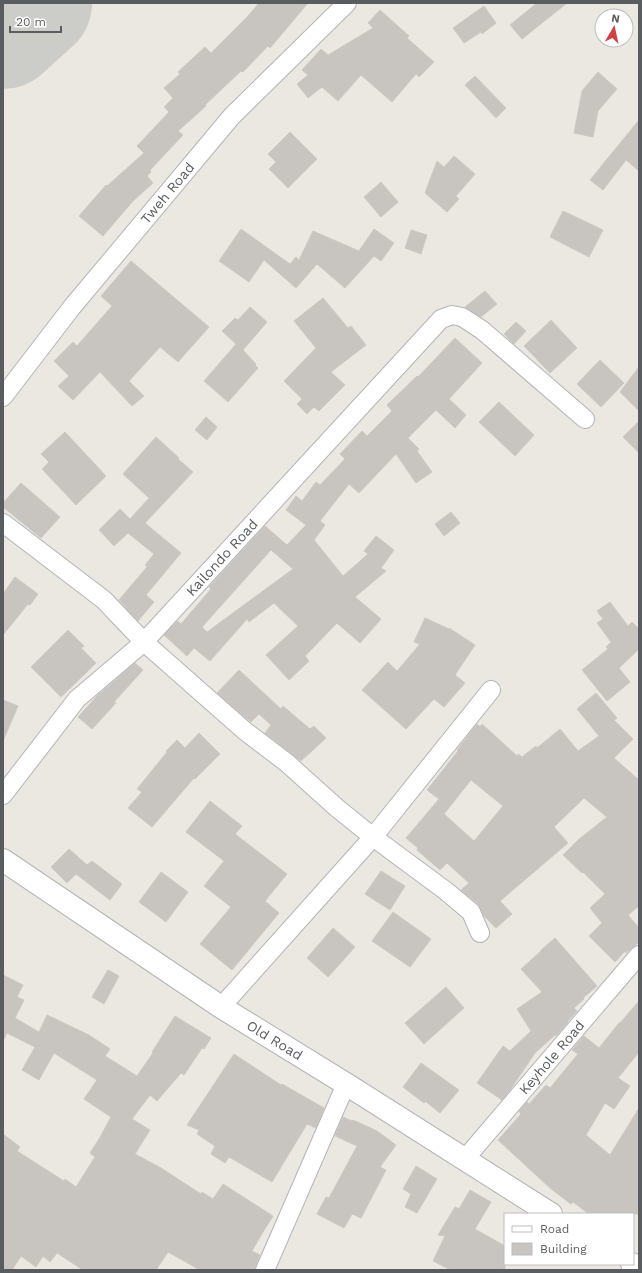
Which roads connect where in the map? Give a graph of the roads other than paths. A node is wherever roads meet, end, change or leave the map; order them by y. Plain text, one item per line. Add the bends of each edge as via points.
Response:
1 (347, 3) edge
2 (3, 397) edge
3 (585, 419) dead end
4 (3, 524) edge
5 (144, 642) junction
6 (491, 690) dead end
7 (3, 795) edge
8 (373, 837) junction
9 (3, 860) edge
10 (480, 933) dead end
11 (639, 955) edge
12 (222, 1007) junction
13 (346, 1084) junction
14 (464, 1160) junction
15 (549, 1213) edge
16 (265, 1270) edge

1 - 2 street, Tweh Road via 232,116 72,307
3 - 5 street, Kailondo Road via 482,330 452,315 441,318
4 - 5 street via 104,600
5 - 7 street, Kailondo Road via 77,698
5 - 8 street via 245,731 288,764
6 - 8 street
8 - 10 street via 471,912
8 - 12 street
9 - 12 street, Old Road
11 - 14 street, Keyhole Road
12 - 13 street, Old Road
13 - 14 street, Old Road
13 - 16 street
14 - 15 street, Old Road

